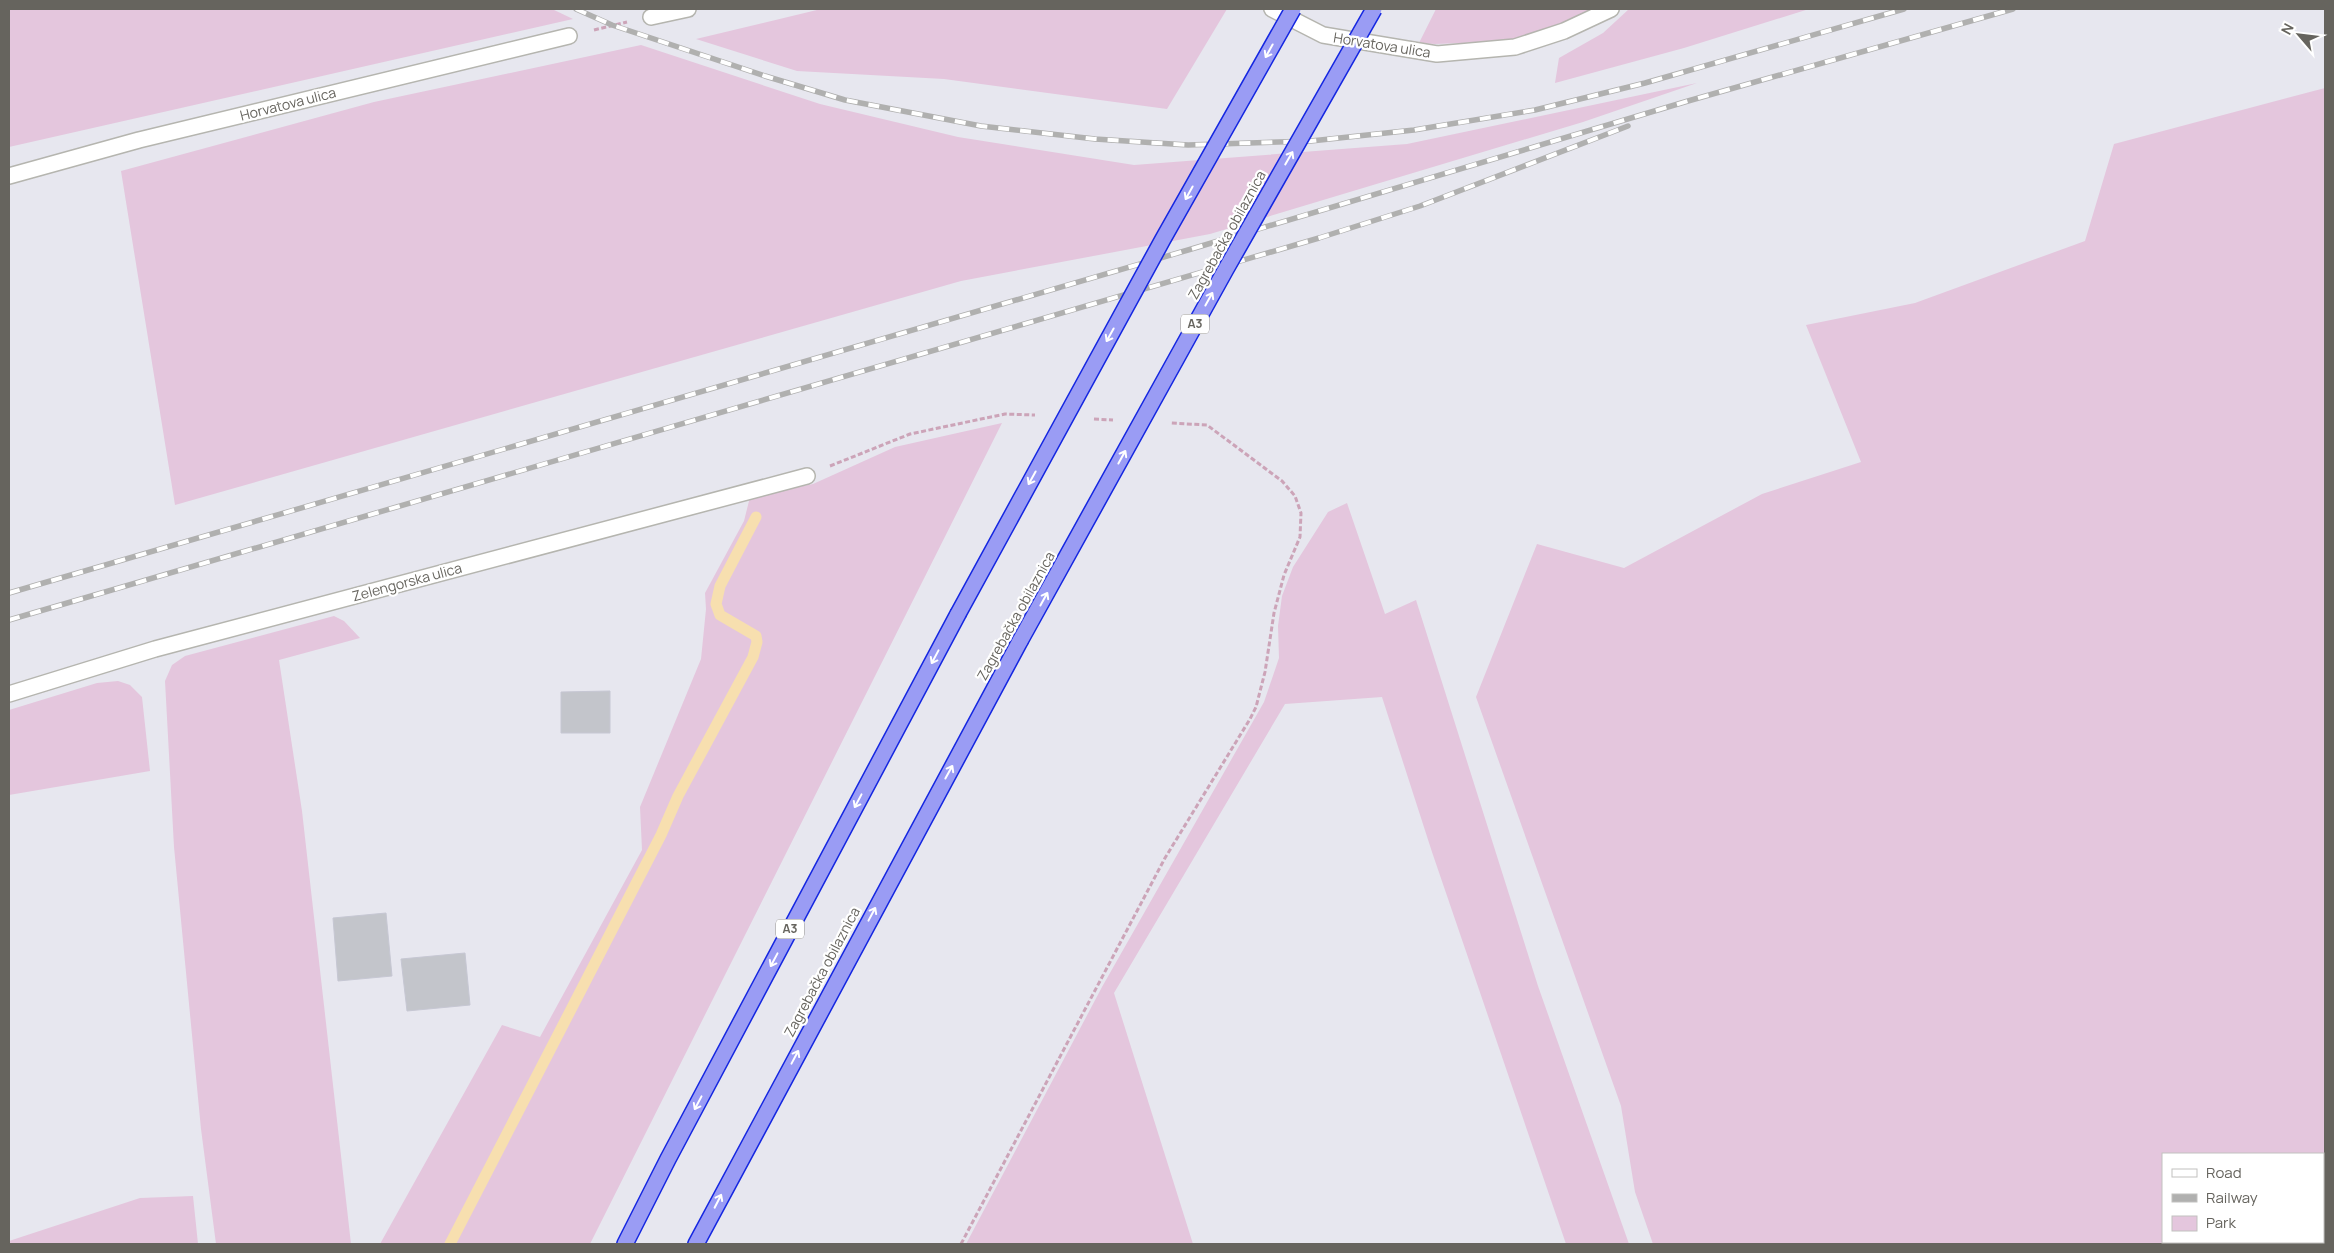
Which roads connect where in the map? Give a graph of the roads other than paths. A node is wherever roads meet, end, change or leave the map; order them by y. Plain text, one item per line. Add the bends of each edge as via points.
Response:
1 (688, 9) edge
2 (1272, 9) edge
3 (1293, 9) edge
4 (1374, 9) edge
5 (1611, 9) edge
6 (651, 17) road end
7 (569, 36) road end
8 (9, 176) edge
9 (807, 476) road end
10 (9, 694) edge
11 (625, 1244) edge
12 (696, 1244) edge

1 - 6 street
2 - 5 street, Horvatova ulica via 1323,35 1437,54 1515,46 1564,31
3 -> 11 highway, A3, bridge via 1162,239 958,614
12 -> 4 highway, Zagrebačka obilaznica / A3, bridge via 1020,642
7 - 8 street, Horvatova ulica via 140,140
9 - 10 street, Zelengorska ulica via 155,649

